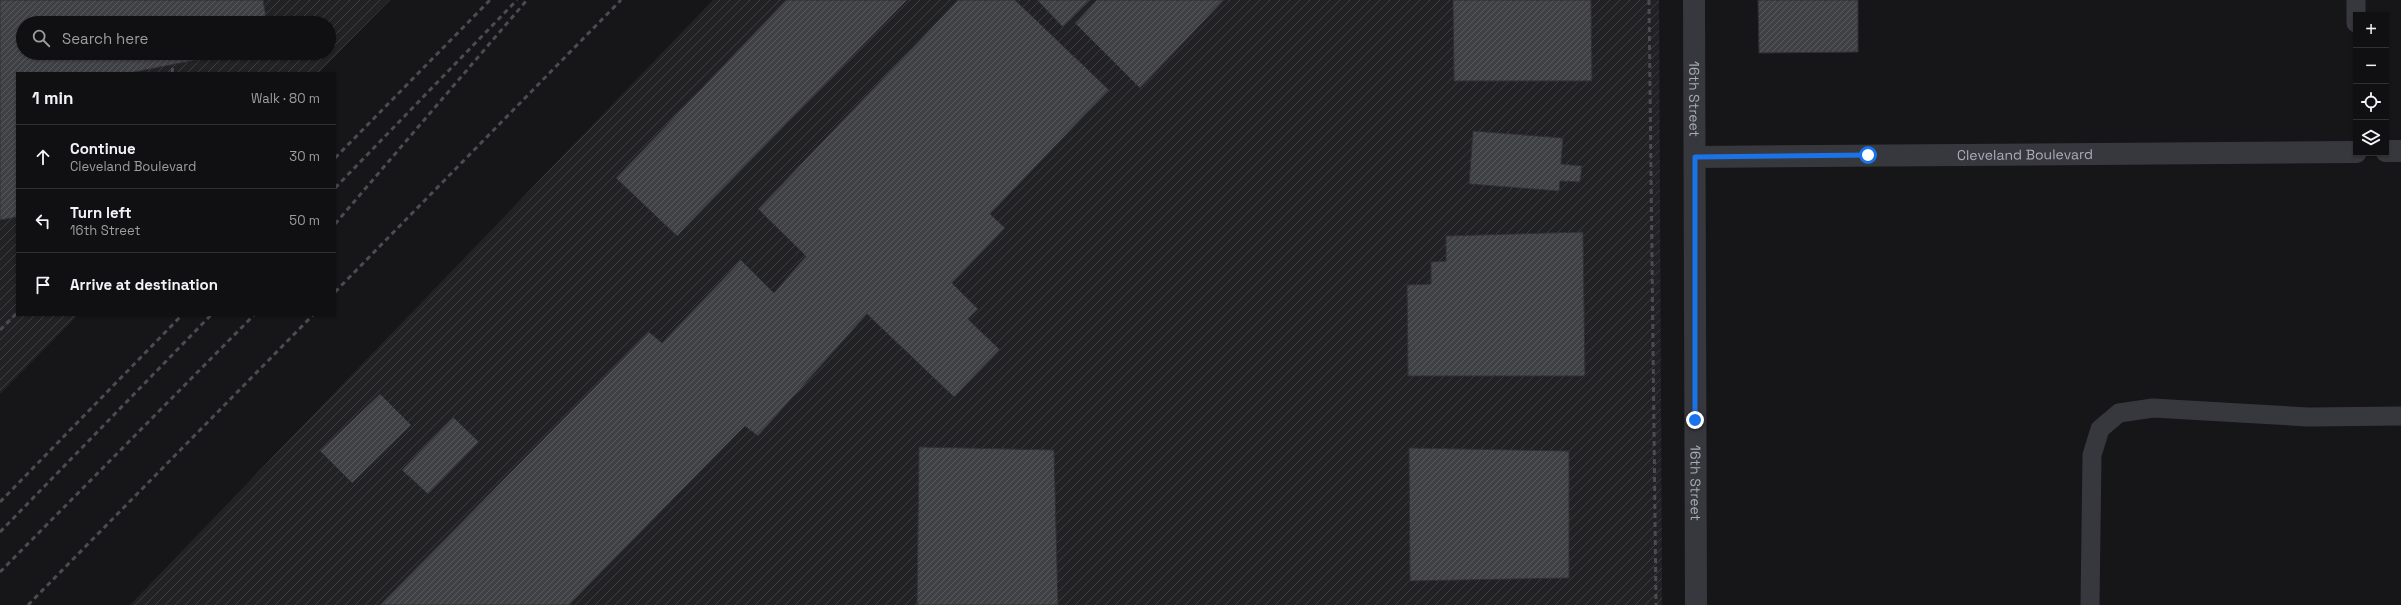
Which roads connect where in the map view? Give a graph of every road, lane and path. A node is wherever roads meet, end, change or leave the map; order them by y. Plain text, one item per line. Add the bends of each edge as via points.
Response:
1 (1694, 0) edge
2 (2356, 0) edge
3 (2356, 12) edge
4 (2389, 151) edge
5 (2401, 151) edge
6 (2353, 152) edge
7 (1695, 157) junction
8 (2401, 416) edge
9 (1696, 605) edge
10 (2090, 605) edge

1 - 7 street, 16th Street
2 - 3 lane
4 - 5 street
6 - 7 street, Cleveland Boulevard
7 - 9 street, 16th Street
8 - 10 lane via 2308,417 2153,408 2119,414 2100,429 2092,455

